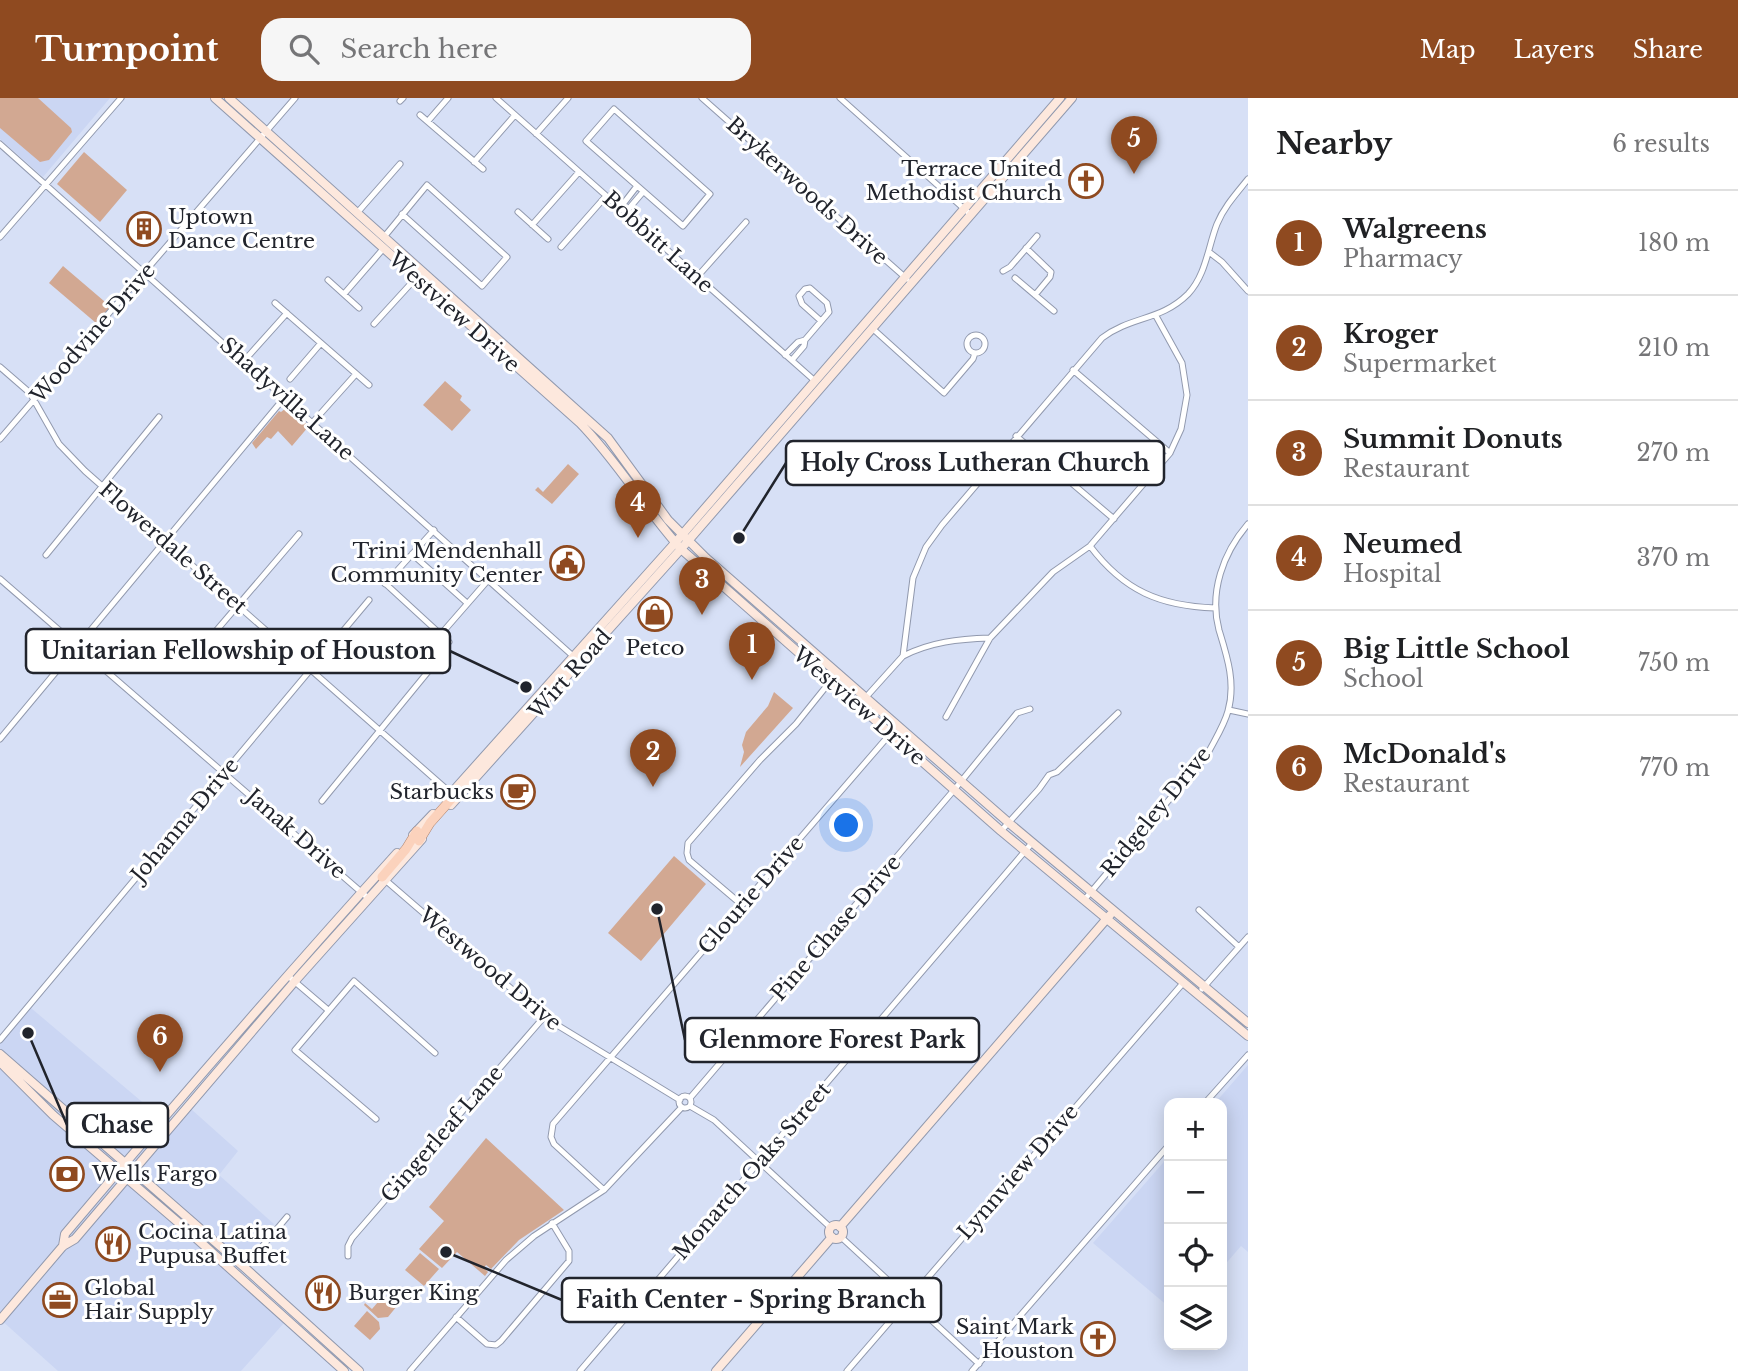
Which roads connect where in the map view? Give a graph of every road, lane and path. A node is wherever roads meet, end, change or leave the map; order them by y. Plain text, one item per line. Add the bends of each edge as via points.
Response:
1 (121, 98) edge
2 (215, 98) edge
3 (229, 98) edge
4 (295, 98) edge
5 (447, 98) edge
6 (495, 98) edge
7 (568, 98) edge
8 (702, 98) edge
9 (840, 98) edge
10 (1059, 98) edge
11 (1071, 98) edge
12 (420, 115) dead end
13 (515, 115) junction
14 (428, 121) junction
15 (267, 132) junction
16 (536, 134) junction
17 (260, 139) junction
18 (0, 144) edge
19 (1014, 149) junction
20 (1022, 156) junction
21 (474, 162) junction
22 (400, 164) dead end
23 (483, 169) dead end
24 (579, 172) junction
25 (1248, 179) edge
26 (45, 185) junction
27 (637, 186) junction
28 (643, 192) junction
29 (606, 196) junction
30 (343, 207) junction
31 (620, 208) junction
32 (963, 208) junction
33 (518, 212) dead end
34 (357, 213) junction
35 (625, 213) junction
36 (402, 214) junction
37 (971, 215) junction
38 (746, 222) dead end
39 (532, 225) junction
40 (1037, 236) dead end
41 (0, 237) edge
42 (384, 237) junction
43 (548, 239) dead end
44 (561, 247) dead end
45 (383, 248) junction
46 (1026, 248) junction
47 (1209, 252) junction
48 (1003, 271) dead end
49 (145, 273) junction
50 (697, 277) junction
51 (904, 277) junction
52 (416, 278) junction
53 (1015, 278) dead end
54 (328, 280) dead end
55 (435, 281) junction
56 (912, 284) junction
57 (428, 288) junction
58 (1248, 291) edge
59 (344, 294) junction
60 (1035, 295) junction
61 (275, 303) dead end
62 (359, 308) dead end
63 (1054, 311) dead end
64 (287, 313) junction
65 (1156, 316) junction
66 (821, 321) junction
67 (374, 324) dead end
68 (868, 325) junction
69 (805, 340) junction
70 (321, 343) junction
71 (975, 353) dead end
72 (785, 355) junction
73 (792, 360) junction
74 (244, 361) junction
75 (517, 361) junction
76 (0, 367) edge
77 (1073, 370) junction
78 (356, 374) junction
79 (290, 379) dead end
80 (818, 383) junction
81 (369, 385) dead end
82 (285, 397) junction
83 (34, 402) junction
84 (159, 417) dead end
85 (313, 422) junction
86 (1016, 436) junction
87 (608, 438) junction
88 (0, 439) edge
89 (601, 445) junction
90 (1170, 453) junction
91 (623, 465) junction
92 (103, 486) junction
93 (1114, 519) junction
94 (1248, 524) edge
95 (434, 530) junction
96 (299, 534) dead end
97 (685, 538) junction
98 (165, 541) junction
99 (678, 546) junction
100 (1090, 546) junction
101 (412, 554) junction
102 (46, 555) dead end
103 (376, 575) dead end
104 (0, 579) edge
105 (489, 579) junction
106 (385, 584) junction
107 (369, 600) dead end
108 (467, 603) junction
109 (238, 604) junction
110 (1215, 608) junction
111 (441, 634) junction
112 (990, 638) junction
113 (449, 642) dead end
114 (78, 646) junction
115 (573, 656) junction
116 (903, 656) junction
117 (192, 659) dead end
118 (436, 662) dead end
119 (311, 670) junction
120 (837, 673) junction
121 (831, 681) junction
122 (865, 698) junction
123 (858, 706) junction
124 (1030, 709) dead end
125 (1229, 710) junction
126 (1118, 713) dead end
127 (1248, 714) edge
128 (946, 717) dead end
129 (897, 726) junction
130 (380, 730) junction
131 (890, 734) junction
132 (0, 739) edge
133 (224, 772) junction
134 (960, 781) junction
135 (954, 790) junction
136 (454, 796) junction
137 (322, 801) dead end
138 (1009, 823) junction
139 (1001, 831) junction
140 (1030, 847) junction
141 (382, 877) junction
142 (1091, 891) junction
143 (365, 895) junction
144 (1085, 899) junction
145 (742, 905) junction
146 (1114, 910) junction
147 (1199, 910) dead end
148 (1107, 918) junction
149 (1248, 937) edge
150 (1240, 947) junction
151 (1190, 974) junction
152 (291, 978) junction
153 (1183, 982) junction
154 (1205, 987) junction
155 (1198, 994) junction
156 (328, 1010) junction
157 (544, 1017) junction
158 (1248, 1023) edge
159 (1248, 1036) edge
160 (0, 1040) edge
161 (435, 1053) dead end
162 (0, 1054) edge
163 (1248, 1055) edge
164 (611, 1058) junction
165 (0, 1062) edge
166 (207, 1068) junction
167 (215, 1075) junction
168 (690, 1098) junction
169 (1209, 1098) edge
170 (680, 1100) junction
171 (690, 1105) junction
172 (681, 1107) junction
173 (376, 1119) dead end
174 (1164, 1151) edge
175 (759, 1161) junction
176 (125, 1163) junction
177 (134, 1170) junction
178 (118, 1171) junction
179 (127, 1178) junction
180 (604, 1190) junction
181 (288, 1217) dead end
182 (552, 1223) junction
183 (836, 1232) junction
184 (63, 1245) junction
185 (348, 1256) dead end
186 (244, 1268) junction
187 (238, 1276) junction
188 (908, 1299) junction
189 (269, 1304) junction
190 (285, 1305) junction
191 (456, 1317) junction
192 (0, 1320) edge
193 (347, 1360) junction
194 (979, 1364) junction
195 (343, 1370) edge
196 (359, 1371) edge
197 (410, 1371) edge
198 (580, 1371) edge
199 (716, 1371) edge
200 (847, 1371) edge
201 (972, 1371) edge

1 - 26 street
2 - 17 main road, Westview Drive
3 - 15 main road, Westview Drive
4 - 15 street, Woodvine Drive
5 - 14 street
6 - 13 street, Bobbitt Lane
7 - 16 street
8 - 51 street, Brykerwoods Drive
9 - 32 street
10 - 19 main road, Wirt Road
11 - 20 main road, Wirt Road
12 - 14 street
13 - 16 street, Bobbitt Lane
13 - 21 street
14 - 21 street
15 - 17 street, Woodvine Drive
15 - 30 main road, Westview Drive
16 - 24 street, Bobbitt Lane
17 - 30 main road, Westview Drive
17 - 49 street, Woodvine Drive
18 - 26 street, Shadyvilla Lane
19 - 20 main road
19 - 32 main road, Wirt Road
20 - 37 main road, Wirt Road
21 - 23 street
22 - 34 street
24 - 29 street, Bobbitt Lane
24 - 39 street
25 - 47 street via 1223,212
26 - 41 street
26 - 49 street, Shadyvilla Lane
27 - 28 street
27 - 28 street via 586,141 614,109 710,194 683,226
27 - 31 street
28 - 35 street
29 - 31 street, Bobbitt Lane
29 - 44 street
30 - 34 main road, Westview Drive
30 - 45 main road, Westview Drive
31 - 35 street, Bobbitt Lane
32 - 37 street
32 - 51 main road, Wirt Road
33 - 39 street
34 - 42 main road, Westview Drive
35 - 50 street, Bobbitt Lane
36 - 36 street via 482,286 507,257 427,185
36 - 42 street
37 - 56 main road, Wirt Road
38 - 50 street
39 - 43 street
40 - 46 street
42 - 55 main road, Westview Drive
45 - 52 main road, Westview Drive
45 - 59 street
46 - 48 street
46 - 60 street via 1051,272
47 - 58 street
47 - 65 street via 1189,292
49 - 74 street, Shadyvilla Lane
49 - 83 street, Woodvine Drive
50 - 72 street, Bobbitt Lane
51 - 56 street, Brykerwoods Drive
51 - 68 main road, Wirt Road
52 - 57 main road, Westview Drive
52 - 67 street
53 - 60 street
54 - 59 street
55 - 57 main road
55 - 75 main road, Westview Drive
56 - 68 main road, Wirt Road
57 - 75 main road, Westview Drive
59 - 62 street
60 - 63 street
61 - 64 street
64 - 70 street
64 - 74 street
65 - 77 street via 1116,327
65 - 90 street via 1182,363 1187,395 1181,429
66 - 66 street via 829,307 810,288 805,289 799,296 802,304
66 - 69 street
68 - 71 street via 944,393
68 - 80 main road, Wirt Road
69 - 72 street
69 - 73 street
70 - 78 street
70 - 79 street
72 - 73 street, Bobbitt Lane
73 - 80 street, Bobbitt Lane
74 - 82 street, Shadyvilla Lane
75 - 87 main road, Westview Drive
75 - 89 main road, Westview Drive
76 - 83 street, Flowerdale Street
77 - 86 street
77 - 90 street
78 - 81 street
78 - 85 street
80 - 97 main road, Wirt Road
82 - 85 street, Shadyvilla Lane
82 - 98 street
83 - 88 street, Woodvine Drive
83 - 92 street, Flowerdale Street via 59,444
84 - 92 street
85 - 95 street, Shadyvilla Lane
86 - 93 street
86 - 116 street via 926,547 913,578
87 - 89 main road
87 - 91 main road, Westview Drive
89 - 91 main road, Westview Drive
90 - 93 street
91 - 97 main road, Westview Drive
91 - 99 main road, Westview Drive via 652,514
92 - 98 street, Flowerdale Street
92 - 102 street
93 - 100 street
94 - 110 street, Ridgeley Drive via 1222,566
95 - 101 street
95 - 105 street, Shadyvilla Lane
96 - 109 street
97 - 99 main road, Wirt Road
97 - 120 main road, Westview Drive
98 - 109 street, Flowerdale Street
98 - 114 street
99 - 115 main road, Wirt Road
99 - 121 main road, Westview Drive
99 - 136 main road, Wirt Road
100 - 110 street via 1117,576 1158,600
100 - 112 street via 1053,572
101 - 106 street
101 - 108 street
103 - 106 street
104 - 114 street, Janak Drive
105 - 108 street
105 - 115 street, Shadyvilla Lane
106 - 111 street
107 - 119 street, Johanna Drive
108 - 111 street
109 - 117 street
109 - 119 street, Flowerdale Street
110 - 125 street, Ridgeley Drive via 1229,663
111 - 113 street
112 - 116 street via 942,641
112 - 128 street
114 - 132 street
114 - 133 street, Janak Drive
115 - 136 main road, Wirt Road
116 - 122 street
118 - 130 street
119 - 130 street, Flowerdale Street
119 - 133 street, Johanna Drive
120 - 121 street
120 - 122 main road, Westview Drive
121 - 123 main road, Westview Drive
121 - 145 street via 688,843 689,860
122 - 123 street
122 - 129 main road, Westview Drive
123 - 131 main road, Westview Drive
124 - 134 street, Pine Chase Drive via 1017,712
125 - 127 street
125 - 142 street, Ridgeley Drive via 1207,755
126 - 138 street via 1057,772 1048,775
129 - 131 street, Glourie Drive
129 - 134 main road, Westview Drive
130 - 136 street, Flowerdale Street
130 - 137 street
131 - 135 main road, Westview Drive
131 - 145 street, Glourie Drive
133 - 143 street, Janak Drive
133 - 160 street, Johanna Drive
134 - 135 street, Pine Chase Drive
134 - 138 main road, Westview Drive
135 - 139 main road, Westview Drive
135 - 168 street, Pine Chase Drive
136 - 141 main road
138 - 139 street
138 - 140 main road, Westview Drive
139 - 140 main road, Westview Drive
140 - 142 main road, Westview Drive
140 - 144 main road, Westview Drive
140 - 175 street, Monarch Oaks Street
141 - 143 main road
141 - 157 street, Westwood Drive
142 - 144 street, Ridgeley Drive
142 - 146 main road, Westview Drive
143 - 152 main road
144 - 148 main road, Westview Drive
145 - 164 street, Glourie Drive
146 - 148 main road
146 - 151 main road, Westview Drive
147 - 150 street
148 - 153 main road, Westview Drive
148 - 183 main road
149 - 150 street
150 - 154 street
151 - 153 street, Lynnview Drive
151 - 154 main road, Westview Drive
152 - 156 street
152 - 166 main road
152 - 167 main road
153 - 155 main road, Westview Drive
153 - 188 street, Lynnview Drive
154 - 155 street
154 - 158 main road, Westview Drive
155 - 159 main road, Westview Drive
156 - 161 street via 354,981
156 - 173 street via 295,1050
157 - 164 street, Westwood Drive
157 - 185 street, Gingerleaf Lane via 352,1238
162 - 176 main road
163 - 169 street
164 - 170 street, Westwood Drive
164 - 180 street, Glourie Drive via 551,1130 554,1143
165 - 178 main road
166 - 167 main road
166 - 176 main road
167 - 177 main road
168 - 170 street
168 - 171 street
170 - 172 street
171 - 172 street
171 - 175 street
172 - 180 street
174 - 194 street
175 - 183 street
175 - 198 street, Monarch Oaks Street
176 - 177 main road
176 - 178 main road
177 - 179 main road
177 - 186 main road
178 - 179 main road
178 - 184 main road via 65,1234
179 - 184 main road via 75,1239
179 - 187 main road
180 - 182 street
181 - 186 street
182 - 191 street via 506,1260
182 - 191 street via 569,1251 569,1261 499,1343 487,1344
183 - 188 street
183 - 199 main road
184 - 192 main road
186 - 187 street
186 - 190 main road
187 - 189 main road
188 - 194 street
188 - 200 street, Lynnview Drive
189 - 190 main road
189 - 195 main road
190 - 193 main road
191 - 197 street
193 - 195 main road
193 - 196 main road
194 - 201 street

